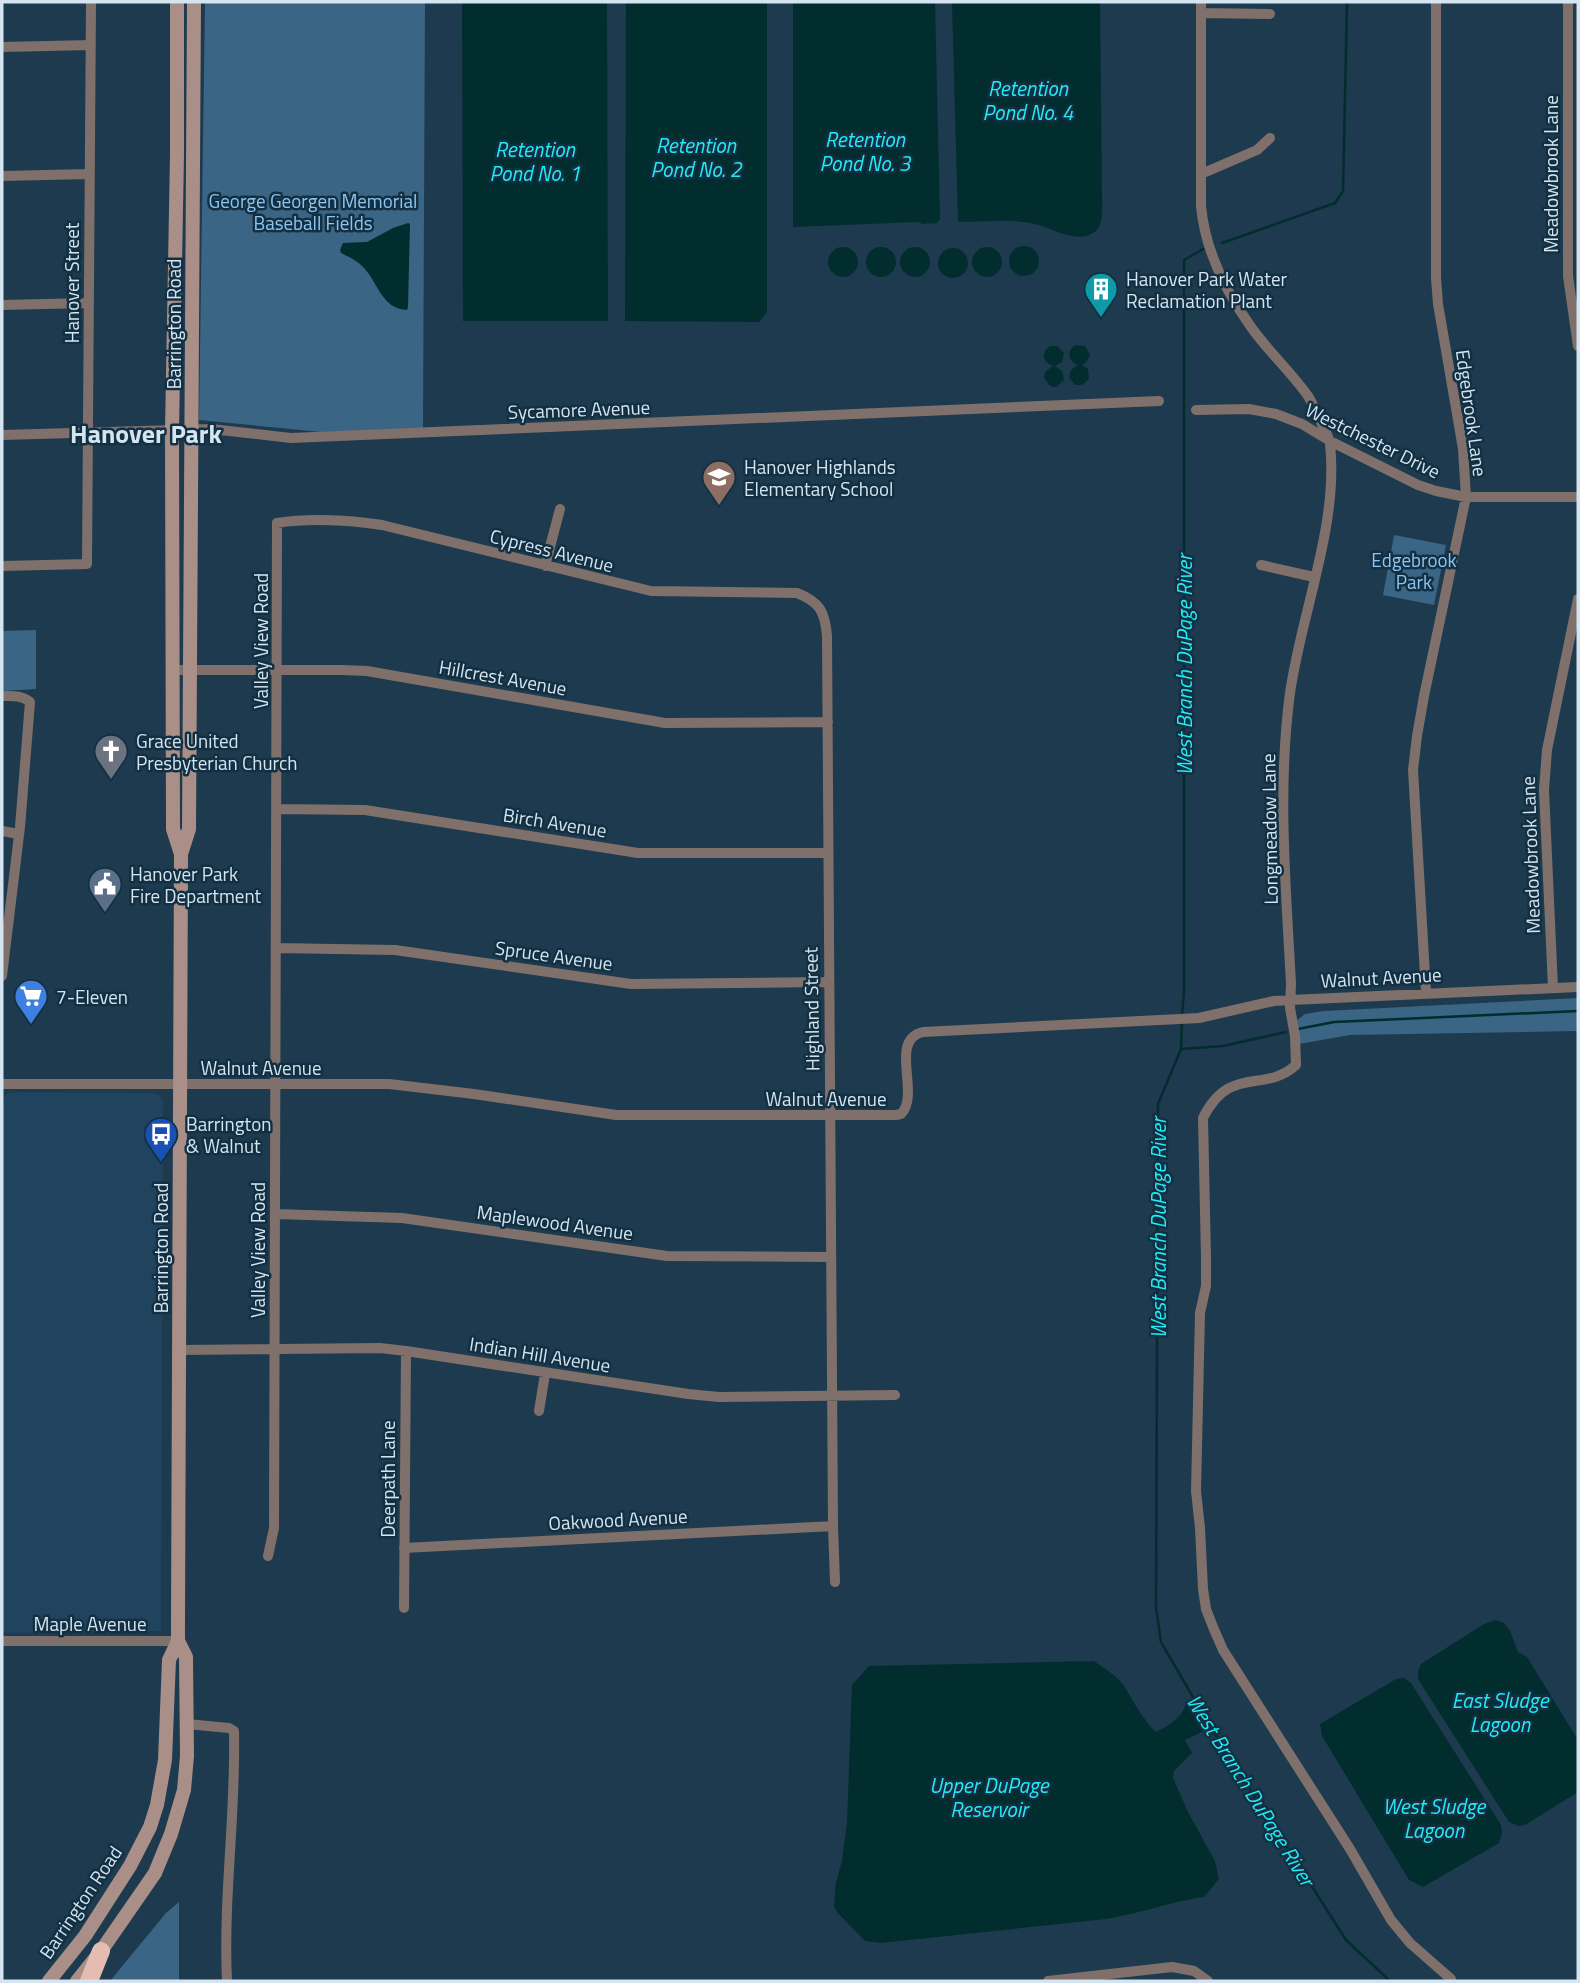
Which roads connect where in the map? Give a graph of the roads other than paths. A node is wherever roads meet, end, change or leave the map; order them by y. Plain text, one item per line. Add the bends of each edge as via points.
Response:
1 (91, 2) edge
2 (177, 2) edge
3 (194, 2) edge
4 (1436, 2) edge
5 (1568, 2) edge
6 (1201, 7) edge
7 (1270, 14) dead end
8 (91, 45) junction
9 (2, 47) edge
10 (1270, 138) dead end
11 (89, 174) junction
12 (1201, 174) junction
13 (2, 176) edge
14 (88, 303) junction
15 (2, 306) edge
16 (1578, 346) edge
17 (1159, 401) dead end
18 (1196, 410) dead end
19 (172, 431) junction
20 (191, 431) junction
21 (89, 433) junction
22 (2, 435) edge
23 (1330, 441) junction
24 (1466, 497) junction
25 (1578, 498) edge
26 (560, 509) dead end
27 (277, 523) joint
28 (1261, 565) dead end
29 (2, 566) edge
30 (545, 566) junction
31 (1314, 577) junction
32 (1578, 599) edge
33 (818, 605) joint
34 (190, 669) junction
35 (173, 670) junction
36 (277, 670) junction
37 (2, 696) edge
38 (828, 722) junction
39 (277, 809) junction
40 (2, 831) edge
41 (19, 834) junction
42 (828, 853) junction
43 (181, 855) junction
44 (276, 948) junction
45 (2, 976) edge
46 (828, 982) junction
47 (1578, 986) edge
48 (1553, 988) junction
49 (1426, 992) junction
50 (1291, 1000) junction
51 (2, 1084) edge
52 (180, 1084) junction
53 (275, 1084) junction
54 (830, 1116) junction
55 (275, 1214) junction
56 (830, 1257) junction
57 (274, 1348) junction
58 (179, 1350) junction
59 (406, 1350) junction
60 (545, 1374) junction
61 (832, 1395) junction
62 (895, 1395) dead end
63 (538, 1411) dead end
64 (832, 1526) junction
65 (404, 1548) junction
66 (268, 1556) dead end
67 (835, 1582) dead end
68 (404, 1608) dead end
69 (2, 1641) edge
70 (178, 1641) junction
71 (187, 1724) junction
72 (101, 1951) junction
73 (49, 1981) edge
74 (77, 1981) edge
75 (89, 1981) edge
76 (228, 1981) edge
77 (1048, 1981) edge
78 (1208, 1981) edge
79 (1448, 1981) edge

1 - 8 street, Hanover Street
2 - 19 main road, Barrington Road
3 - 20 main road, Barrington Road
4 - 24 street, Edgebrook Lane via 1436,278 1463,449
5 - 16 street, Meadowbrook Lane via 1568,276
6 - 7 street, Longmeadow Lane
6 - 12 street, Longmeadow Lane
8 - 9 street
8 - 11 street, Hanover Street
10 - 12 street via 1257,150
11 - 13 street
11 - 14 street, Hanover Street
12 - 23 street, Longmeadow Lane via 1205,231 1230,293 1309,398
14 - 15 street
14 - 21 street, Hanover Street
17 - 20 street, Sycamore Avenue via 291,438
18 - 23 street, Westchester Drive via 1276,414
19 - 20 street, Sycamore Avenue
19 - 21 street, Sycamore Avenue
19 - 35 main road, Barrington Road
20 - 34 main road, Barrington Road
21 - 22 street, Sycamore Avenue
21 - 29 street, Hanover Street via 88,564
23 - 24 street, Westchester Drive via 1418,485
23 - 31 street, Longmeadow Lane via 1329,503
24 - 25 street, Westchester Drive
24 - 49 street, Edgebrook Lane via 1413,770
26 - 30 street
27 - 30 street, Cypress Avenue via 367,523
27 - 36 street, Valley View Road
28 - 31 street
30 - 33 street, Cypress Avenue via 651,591 797,593
31 - 50 street, Longmeadow Lane via 1290,693 1283,785
32 - 48 street, Meadowbrook Lane via 1545,771
33 - 38 street, Highland Street via 825,616 827,636
34 - 35 street, Hillcrest Avenue
34 - 36 street, Hillcrest Avenue
34 - 43 main road, Barrington Road via 189,829
35 - 43 main road, Barrington Road via 173,829
36 - 38 street, Hillcrest Avenue via 367,671 665,723
36 - 39 street, Valley View Road
37 - 41 street via 30,702
38 - 42 street, Highland Street
39 - 42 street, Birch Avenue via 383,812 638,853
39 - 44 street, Valley View Road
40 - 41 street
41 - 45 street
42 - 46 street, Highland Street
43 - 52 main road, Barrington Road
44 - 46 street, Spruce Avenue via 396,950 631,984
44 - 53 street, Valley View Road
46 - 54 street, Highland Street
47 - 48 street, Walnut Avenue
48 - 49 street, Walnut Avenue
49 - 50 street, Walnut Avenue
50 - 54 street, Walnut Avenue via 1199,1018 918,1033 908,1043 907,1105 901,1114
50 - 79 street, Longmeadow Lane via 1296,1066 1288,1073 1223,1091 1203,1118 1206,1286 1200,1313 1196,1491 1206,1609 1223,1650 1391,1920 1451,1979
51 - 52 street, Walnut Avenue
52 - 53 street, Walnut Avenue
52 - 58 main road, Barrington Road
53 - 54 street, Walnut Avenue via 389,1084 616,1115
53 - 55 street, Valley View Road
54 - 56 street, Highland Street
55 - 56 street, Maplewood Avenue via 402,1218 667,1256
55 - 57 street, Valley View Road
56 - 61 street, Highland Street
57 - 58 street, Indian Hill Avenue
57 - 59 street, Indian Hill Avenue
57 - 66 street, Valley View Road via 274,1528
58 - 70 main road, Barrington Road
59 - 60 street, Indian Hill Avenue
59 - 65 street, Deerpath Lane
60 - 61 street, Indian Hill Avenue via 719,1397
60 - 63 street
61 - 62 street, Indian Hill Avenue
61 - 64 street, Highland Street
64 - 65 street, Oakwood Avenue
64 - 67 street, Highland Street
65 - 68 street, Deerpath Lane
69 - 70 street, Maple Avenue
70 - 71 main road, Barrington Road via 186,1657
70 - 73 main road, Barrington Road via 169,1661 165,1760 150,1827 85,1936
71 - 72 main road, Barrington Road via 184,1790 171,1834 155,1873
71 - 76 street via 234,1731
72 - 74 main road, Barrington Road
72 - 75 highway
77 - 78 street via 1172,1967 1194,1971

